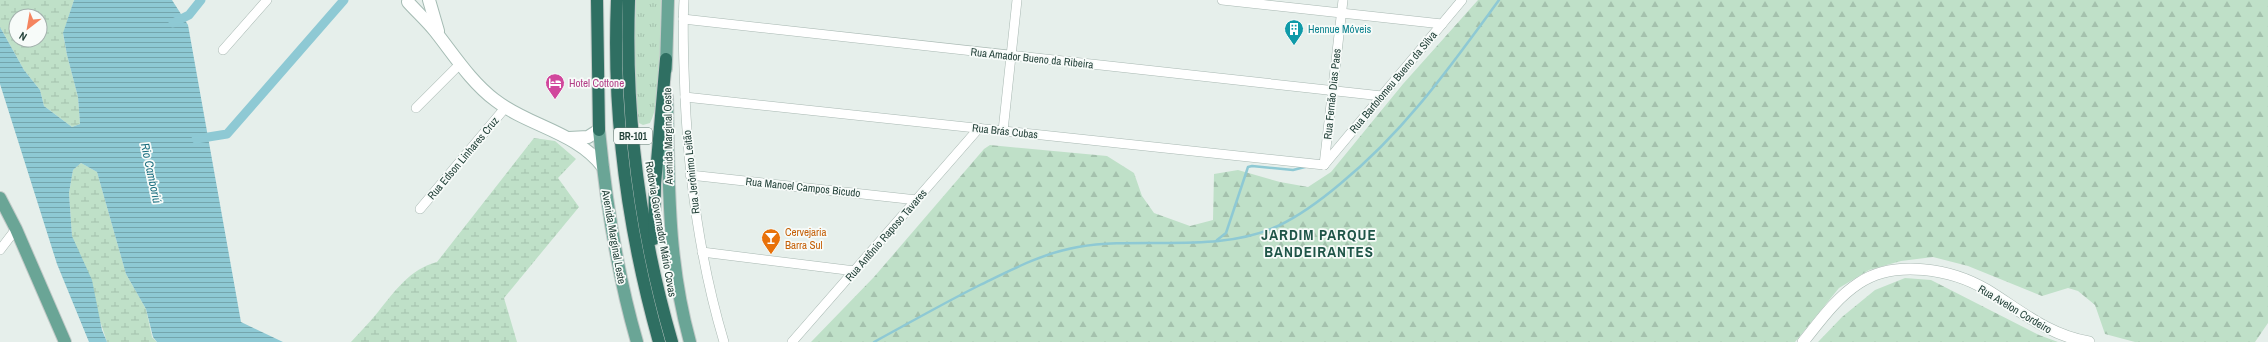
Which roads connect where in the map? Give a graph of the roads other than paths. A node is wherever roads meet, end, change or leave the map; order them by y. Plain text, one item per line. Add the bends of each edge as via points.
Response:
1 (266, 0) edge
2 (422, 0) edge
3 (429, 0) edge
4 (597, 0) edge
5 (617, 0) edge
6 (629, 0) edge
7 (668, 0) edge
8 (684, 0) edge
9 (1017, 0) edge
10 (1222, 0) edge
11 (1343, 0) edge
12 (1462, 0) edge
13 (406, 1) edge
14 (1342, 13) junction
15 (683, 19) junction
16 (1442, 24) junction
17 (441, 39) junction
18 (223, 50) dead end
19 (1011, 55) junction
20 (666, 59) junction
21 (460, 64) junction
22 (1333, 90) junction
23 (1382, 96) junction
24 (685, 97) junction
25 (416, 108) dead end
26 (505, 108) junction
27 (979, 128) junction
28 (599, 130) junction
29 (1003, 131) junction
30 (569, 138) junction
31 (1324, 165) junction
32 (603, 167) junction
33 (690, 175) junction
34 (0, 198) edge
35 (917, 200) junction
36 (420, 209) dead end
37 (16, 229) junction
38 (0, 250) edge
39 (702, 252) junction
40 (654, 270) junction
41 (855, 271) junction
42 (66, 342) edge
43 (637, 342) edge
44 (659, 342) edge
45 (672, 342) edge
46 (690, 342) edge
47 (724, 342) edge
48 (792, 342) edge
49 (1803, 342) edge
50 (2089, 342) edge

1 - 18 street
2 - 13 main road via 417,3
3 - 17 main road
4 - 28 highway
5 - 44 highway, BR-101 via 617,77 624,166 637,251
6 - 40 highway, Rodovia Governador Mário Covas / BR-101 via 629,67 634,138 640,195
7 - 20 main road, Avenida Marginal Oeste
8 - 15 street, Rua Jerônimo Leitão
9 - 19 street
10 - 14 street
11 - 14 street, Rua Fernão Dias Paes
12 - 16 street, Rua Bartolomeu Bueno da Silva
13 - 17 main road
14 - 16 street
14 - 22 street, Rua Fernão Dias Paes
15 - 19 street, Rua Amador Bueno da Ribeira
15 - 24 street, Rua Jerônimo Leitão
16 - 23 street, Rua Bartolomeu Bueno da Silva
17 - 21 main road
19 - 22 street, Rua Amador Bueno da Ribeira
19 - 29 street
20 - 40 highway via 654,204
20 - 46 main road, Avenida Marginal Oeste via 670,233 678,293
21 - 25 street
21 - 26 main road via 488,95
22 - 23 street, Rua Amador Bueno da Ribeira
22 - 31 street, Rua Fernão Dias Paes
23 - 31 street, Rua Bartolomeu Bueno da Silva
24 - 27 street, Rua Brás Cubas
24 - 33 street, Rua Jerônimo Leitão
26 - 30 main road
26 - 36 street, Rua Edson Linhares Cruz
27 - 29 street, Rua Brás Cubas
27 - 35 street, Rua Antônio Raposo Tavares
28 - 30 main road via 588,137
28 - 32 main road, Avenida Marginal Leste
29 - 31 street, Rua Brás Cubas
30 - 32 main road via 590,153
32 - 43 main road, Avenida Marginal Leste via 619,269
33 - 35 street, Rua Manoel Campos Bicudo
33 - 39 street, Rua Jerônimo Leitão
34 - 37 main road
35 - 41 street, Rua Antônio Raposo Tavares
37 - 38 street
37 - 42 main road
39 - 41 street
39 - 47 street, Rua Jerônimo Leitão
40 - 45 highway, Rodovia Governador Mário Covas / BR-101
41 - 48 street, Rua Antônio Raposo Tavares
49 - 50 street, Rua Avelon Cordeiro via 1838,299 1860,282 1887,272 1913,269 1939,272 1965,280 1986,289 2048,330 2068,338

